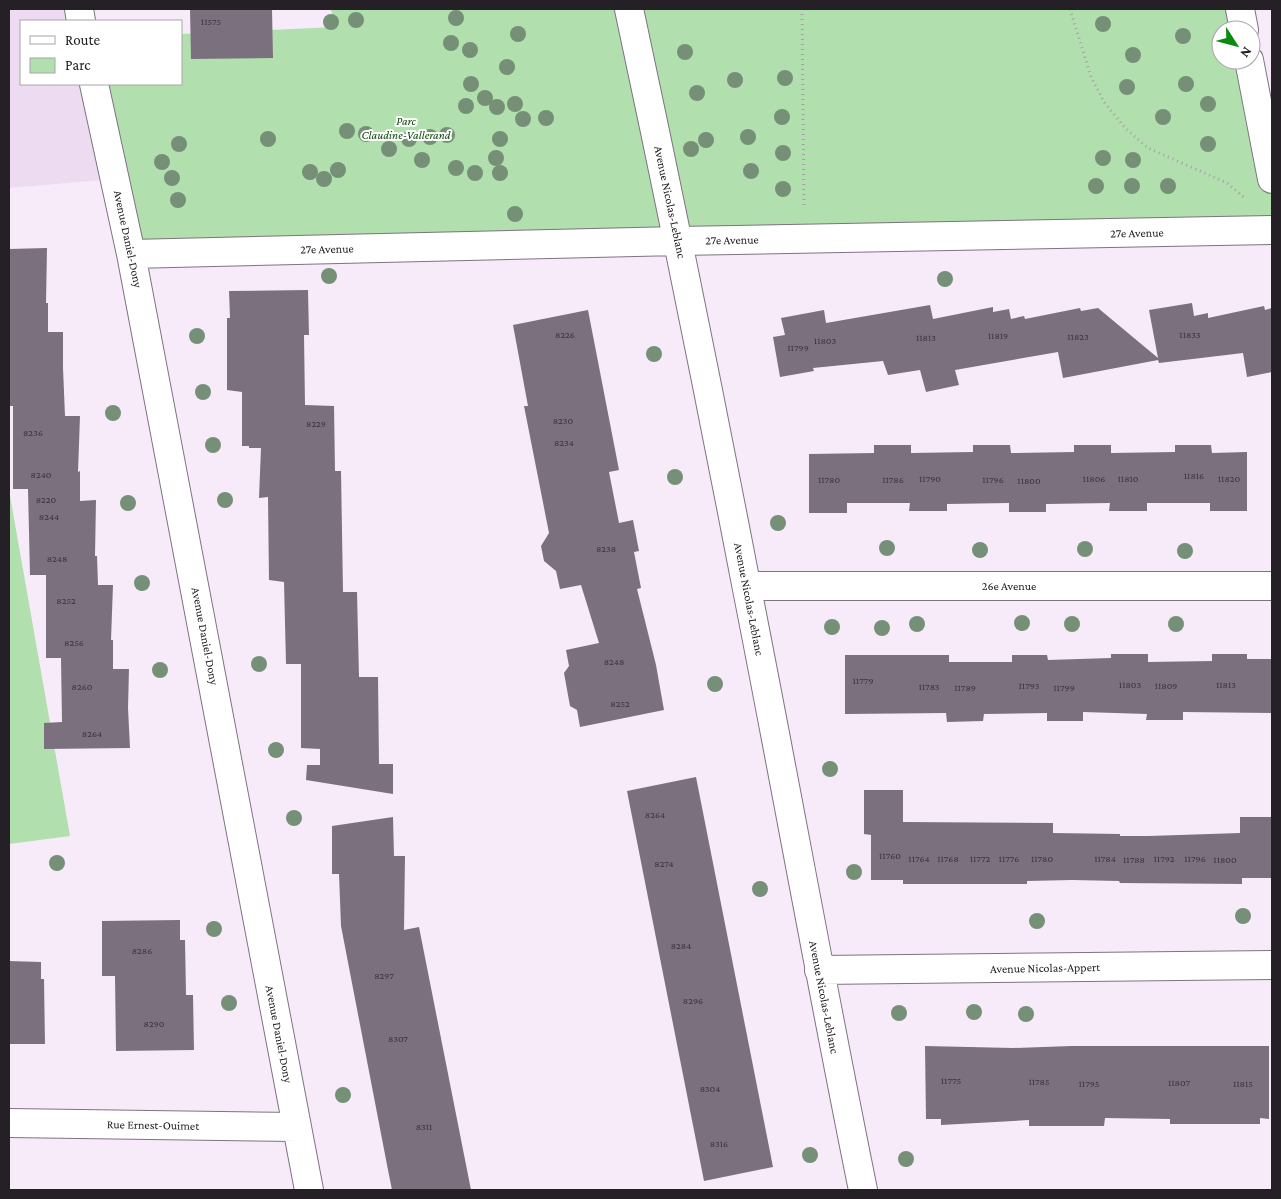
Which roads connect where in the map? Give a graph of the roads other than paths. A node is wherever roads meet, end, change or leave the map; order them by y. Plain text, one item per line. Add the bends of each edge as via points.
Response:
1 (630, 9) edge
2 (1251, 70) edge
3 (94, 85) edge
4 (1272, 179) edge
5 (1272, 230) edge
6 (678, 240) junction
7 (131, 254) junction
8 (746, 586) junction
9 (1272, 586) edge
10 (1272, 965) edge
11 (819, 970) junction
12 (9, 1123) edge
13 (297, 1127) junction
14 (309, 1190) edge
15 (863, 1190) edge

1 - 6 street, Avenue Nicolas-Leblanc
2 - 4 street
3 - 7 street, Avenue Daniel-Dony
5 - 6 street, 27e Avenue
6 - 7 street, 27e Avenue
6 - 8 street, Avenue Nicolas-Leblanc
7 - 13 street, Avenue Daniel-Dony
8 - 9 street, 26e Avenue
8 - 11 street, Avenue Nicolas-Leblanc
10 - 11 street, Avenue Nicolas-Appert
11 - 15 street, Avenue Nicolas-Leblanc
12 - 13 street, Rue Ernest-Ouimet
13 - 14 street, Avenue Daniel-Dony

